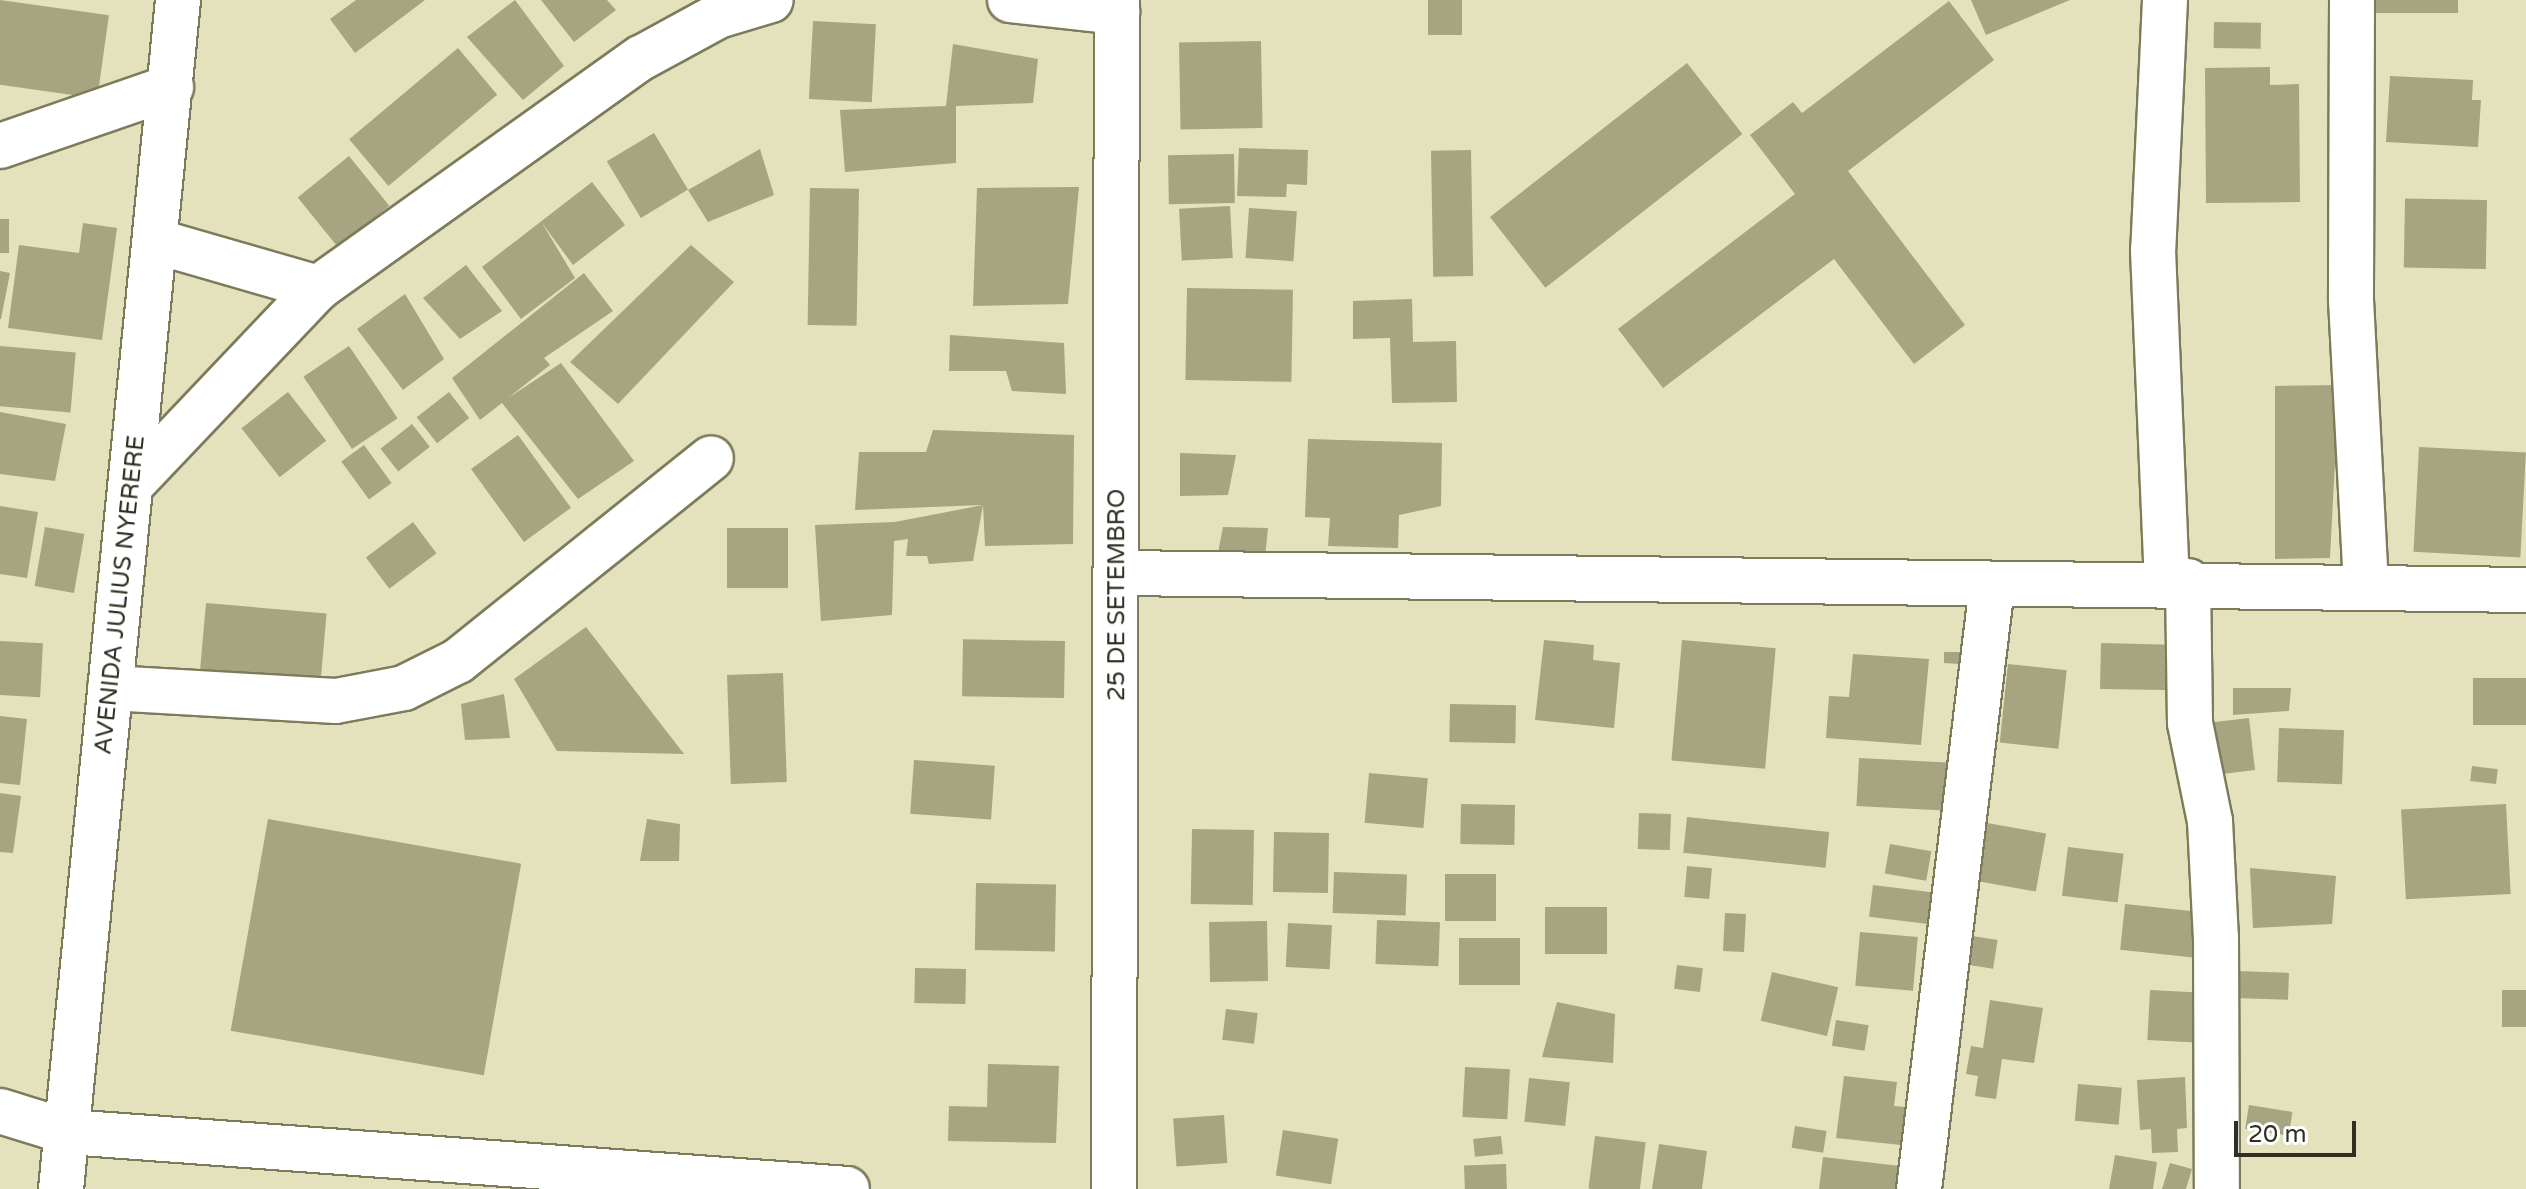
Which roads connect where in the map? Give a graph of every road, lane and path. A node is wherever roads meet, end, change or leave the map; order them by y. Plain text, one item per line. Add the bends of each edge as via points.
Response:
1 (178, 0) edge
2 (771, 0) edge
3 (1010, 0) edge
4 (2165, 0) edge
5 (2352, 0) edge
6 (1117, 6) edge
7 (171, 87) junction
8 (0, 146) edge
9 (155, 241) junction
10 (318, 288) junction
11 (711, 458) dead end
12 (131, 485) junction
13 (1118, 573) junction
14 (2178, 581) junction
15 (1992, 586) junction
16 (2366, 586) junction
17 (2526, 590) edge
18 (110, 688) junction
19 (0, 1111) edge
20 (68, 1132) junction
21 (820, 1188) edge
22 (61, 1189) edge
23 (1114, 1189) edge
24 (1919, 1189) edge
25 (2217, 1189) edge

1 - 7 street, AVENIDA JULIUS NYERERE
2 - 10 street via 718,16 641,58
3 - 6 street
4 - 14 street via 2153,250
5 - 16 street via 2351,300
6 - 13 street, 25 DE SETEMBRO
7 - 8 street
7 - 9 street, AVENIDA JULIUS NYERERE
9 - 10 street
9 - 12 street, AVENIDA JULIUS NYERERE
10 - 12 street
11 - 18 street via 458,661 404,688 336,701
12 - 18 street, AVENIDA JULIUS NYERERE
13 - 15 street
13 - 23 street, 25 DE SETEMBRO
14 - 15 street
14 - 16 street
14 - 25 street via 2190,723 2210,821
15 - 24 street
16 - 17 street
18 - 20 street, AVENIDA JULIUS NYERERE
19 - 20 street
20 - 21 street
20 - 22 street, AVENIDA JULIUS NYERERE

